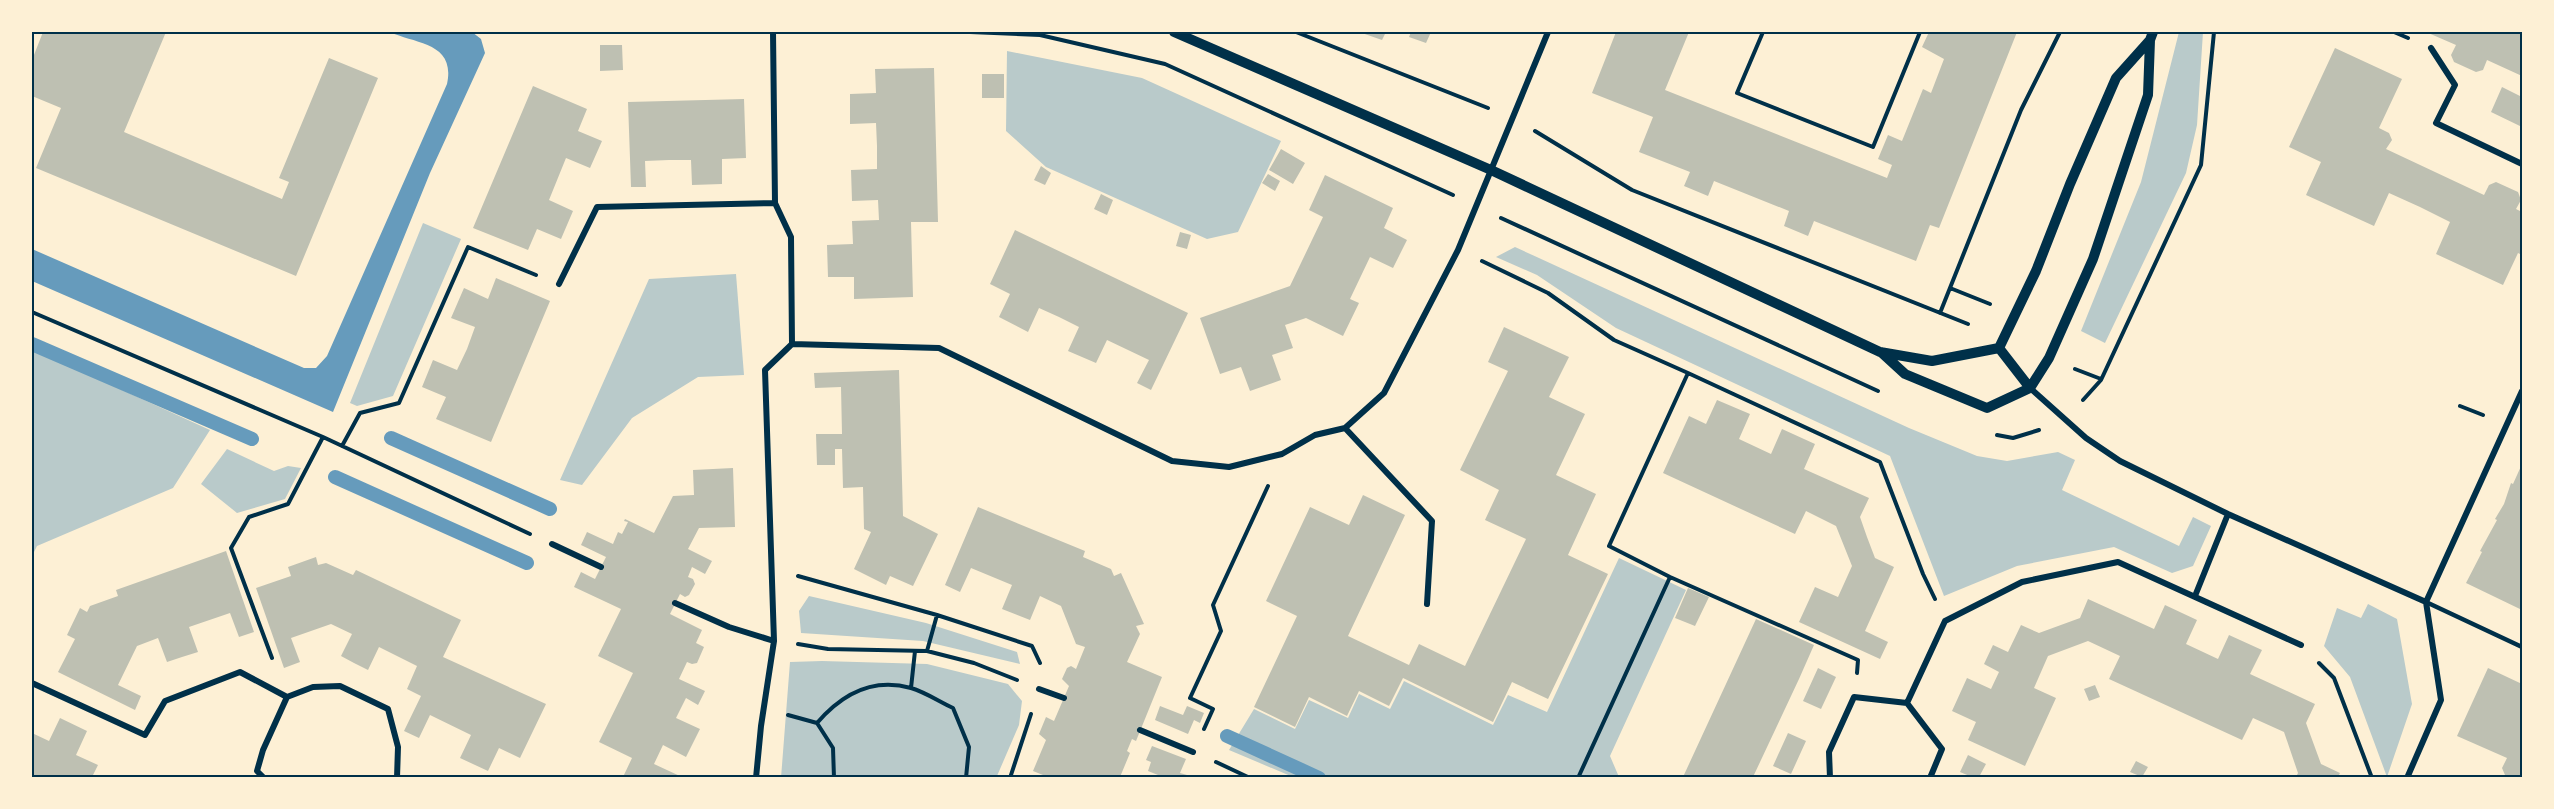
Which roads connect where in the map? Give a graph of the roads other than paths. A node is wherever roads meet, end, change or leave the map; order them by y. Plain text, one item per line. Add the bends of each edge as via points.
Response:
1 (773, 32) edge
2 (1174, 32) edge
3 (1548, 32) edge
4 (2152, 36) edge
5 (2431, 48) dead end
6 (2523, 164) edge
7 (1491, 170) junction
8 (775, 203) junction
9 (559, 284) road end
10 (792, 344) junction
11 (1999, 348) junction
12 (1880, 351) junction
13 (2030, 388) junction
14 (2523, 391) edge
15 (1345, 428) junction
16 (2228, 514) junction
17 (552, 544) road end
18 (601, 567) dead end
19 (2195, 596) junction
20 (2426, 602) junction
21 (675, 603) dead end
22 (1427, 604) dead end
23 (774, 641) junction
24 (2301, 645) road end
25 (2523, 646) edge
26 (32, 683) edge
27 (1039, 688) road end
28 (287, 697) junction
29 (1064, 698) dead end
30 (1907, 703) junction
31 (1140, 730) dead end
32 (1193, 752) road end
33 (264, 777) edge
34 (396, 777) edge
35 (756, 777) edge
36 (1830, 777) edge
37 (1930, 777) edge
38 (2407, 777) edge

1 - 8 street
2 - 7 street
3 - 7 street
4 - 11 street via 2116,78 2036,271
4 - 13 street via 2148,95 2097,248 2049,358
5 - 6 street via 2455,85 2436,123
7 - 12 street
7 - 15 street via 1458,250 1384,393
8 - 9 street via 597,207
8 - 10 street via 791,237
10 - 15 street via 939,348 1172,460 1229,467 1282,454 1315,435
10 - 23 street via 765,370
11 - 12 street via 1932,362
11 - 13 street
12 - 13 street via 1905,374 1987,408
13 - 16 street via 2120,461
14 - 20 street
15 - 22 street via 1432,521
16 - 19 street
16 - 20 street
17 - 18 street
19 - 24 street
19 - 30 street via 2118,562 2022,582 1945,621
20 - 25 lane
20 - 38 street via 2441,700
21 - 23 street via 729,627
23 - 35 street
26 - 28 street via 145,735 165,701 240,672
27 - 29 street
28 - 33 street via 263,750 257,771
28 - 34 street via 313,687 340,686 388,709 398,747
30 - 36 street via 1854,697 1829,752
30 - 37 street via 1942,749
31 - 32 street

